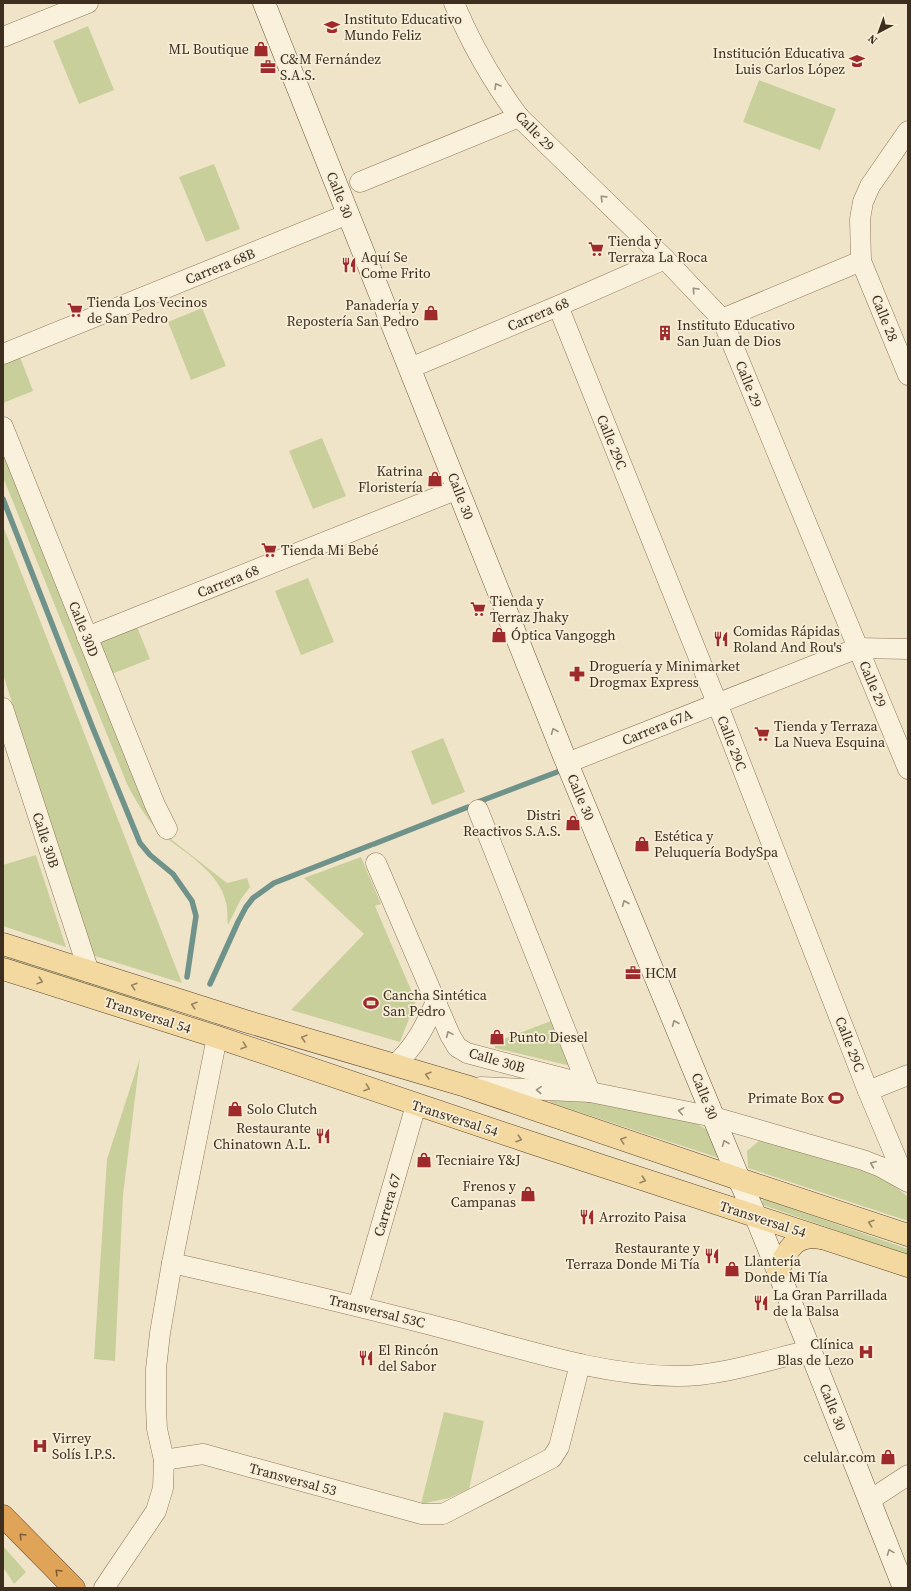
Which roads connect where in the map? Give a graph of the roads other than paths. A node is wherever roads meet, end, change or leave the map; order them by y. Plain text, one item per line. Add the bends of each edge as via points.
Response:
1 (88, 3) edge
2 (264, 3) edge
3 (454, 3) edge
4 (3, 37) edge
5 (519, 117) junction
6 (908, 131) edge
7 (902, 153) edge
8 (360, 182) dead end
9 (348, 214) junction
10 (665, 259) junction
11 (861, 261) junction
12 (558, 306) junction
13 (722, 319) junction
14 (3, 354) edge
15 (410, 368) junction
16 (908, 375) edge
17 (3, 427) edge
18 (458, 489) junction
19 (87, 637) junction
20 (858, 648) junction
21 (908, 649) edge
22 (717, 703) junction
23 (3, 708) edge
24 (567, 763) junction
25 (908, 769) edge
26 (478, 810) dead end
27 (166, 829) dead end
28 (376, 863) dead end
29 (3, 944) edge
30 (3, 969) edge
31 (89, 972) junction
32 (436, 1002) junction
33 (212, 1035) junction
34 (395, 1065) junction
35 (908, 1075) edge
36 (466, 1086) junction
37 (588, 1089) junction
38 (868, 1091) junction
39 (416, 1105) junction
40 (714, 1118) junction
41 (739, 1180) junction
42 (906, 1180) edge
43 (756, 1217) junction
44 (908, 1235) edge
45 (827, 1239) junction
46 (172, 1263) junction
47 (908, 1266) edge
48 (778, 1271) junction
49 (358, 1306) junction
50 (810, 1350) junction
51 (580, 1364) junction
52 (164, 1460) junction
53 (908, 1475) edge
54 (870, 1500) junction
55 (3, 1516) edge
56 (74, 1588) edge
57 (104, 1588) edge
58 (904, 1588) edge

1 - 4 street
2 - 9 street, Calle 30
5 -> 3 street, Calle 29 via 476,51
5 - 8 street
10 -> 5 street, Calle 29
6 - 7 street
7 - 11 street via 870,186 863,202 860,219
9 - 14 street, Carrera 68B
9 - 15 street, Calle 30
10 - 12 street, Carrera 68
13 -> 10 street, Calle 29
11 - 13 street
11 - 16 street, Calle 28
12 - 15 street, Carrera 68
12 - 22 street, Calle 29C
13 - 20 street, Calle 29
15 - 18 street, Calle 30
17 - 19 street, Calle 30D
18 - 19 street, Carrera 68
24 -> 18 street, Calle 30
19 - 27 street, Calle 30D
20 - 21 street, Carrera 67A
20 - 22 street, Carrera 67A
20 - 25 street, Calle 29
22 - 24 street, Carrera 67A
22 - 38 street, Calle 29C
23 - 31 street, Calle 30B
40 -> 24 street, Calle 30
26 - 37 street
28 - 32 street, Calle 30B
29 - 31 main road, Transversal 54
30 -> 33 main road, Transversal 54
34 -> 31 main road, Transversal 54
32 - 34 street via 421,1034
37 -> 32 street, Calle 30B via 468,1053 457,1047
33 -> 39 main road, Transversal 54
33 - 46 street
36 -> 34 main road, Transversal 54
35 - 38 street
37 -> 36 street, Transversal 54
41 -> 36 main road, Transversal 54
40 -> 37 street, Transversal 54
38 - 42 street, Calle 29C
39 -> 43 main road, Transversal 54
39 - 49 street, Carrera 67
41 -> 40 street, Calle 30
42 -> 40 street, Transversal 54 via 863,1160
41 - 43 street, Calle 30
44 -> 41 main road, Transversal 54
43 - 45 main road, Transversal 54
43 - 48 street, Calle 30
45 - 47 main road, Transversal 54
45 - 48 main road via 802,1239 791,1246
46 - 49 street, Transversal 53C
46 - 52 street via 156,1369 157,1429
48 - 50 street, Calle 30
49 - 51 street, Transversal 53C
50 - 51 street, Transversal 53C via 756,1364 696,1375 634,1373
50 - 54 street, Calle 30
51 - 52 street, Transversal 53 via 559,1447 552,1458 443,1514 422,1514 203,1454
52 - 57 street via 163,1488 156,1511
53 - 54 street
58 -> 54 street, Calle 30
56 -> 55 highway

